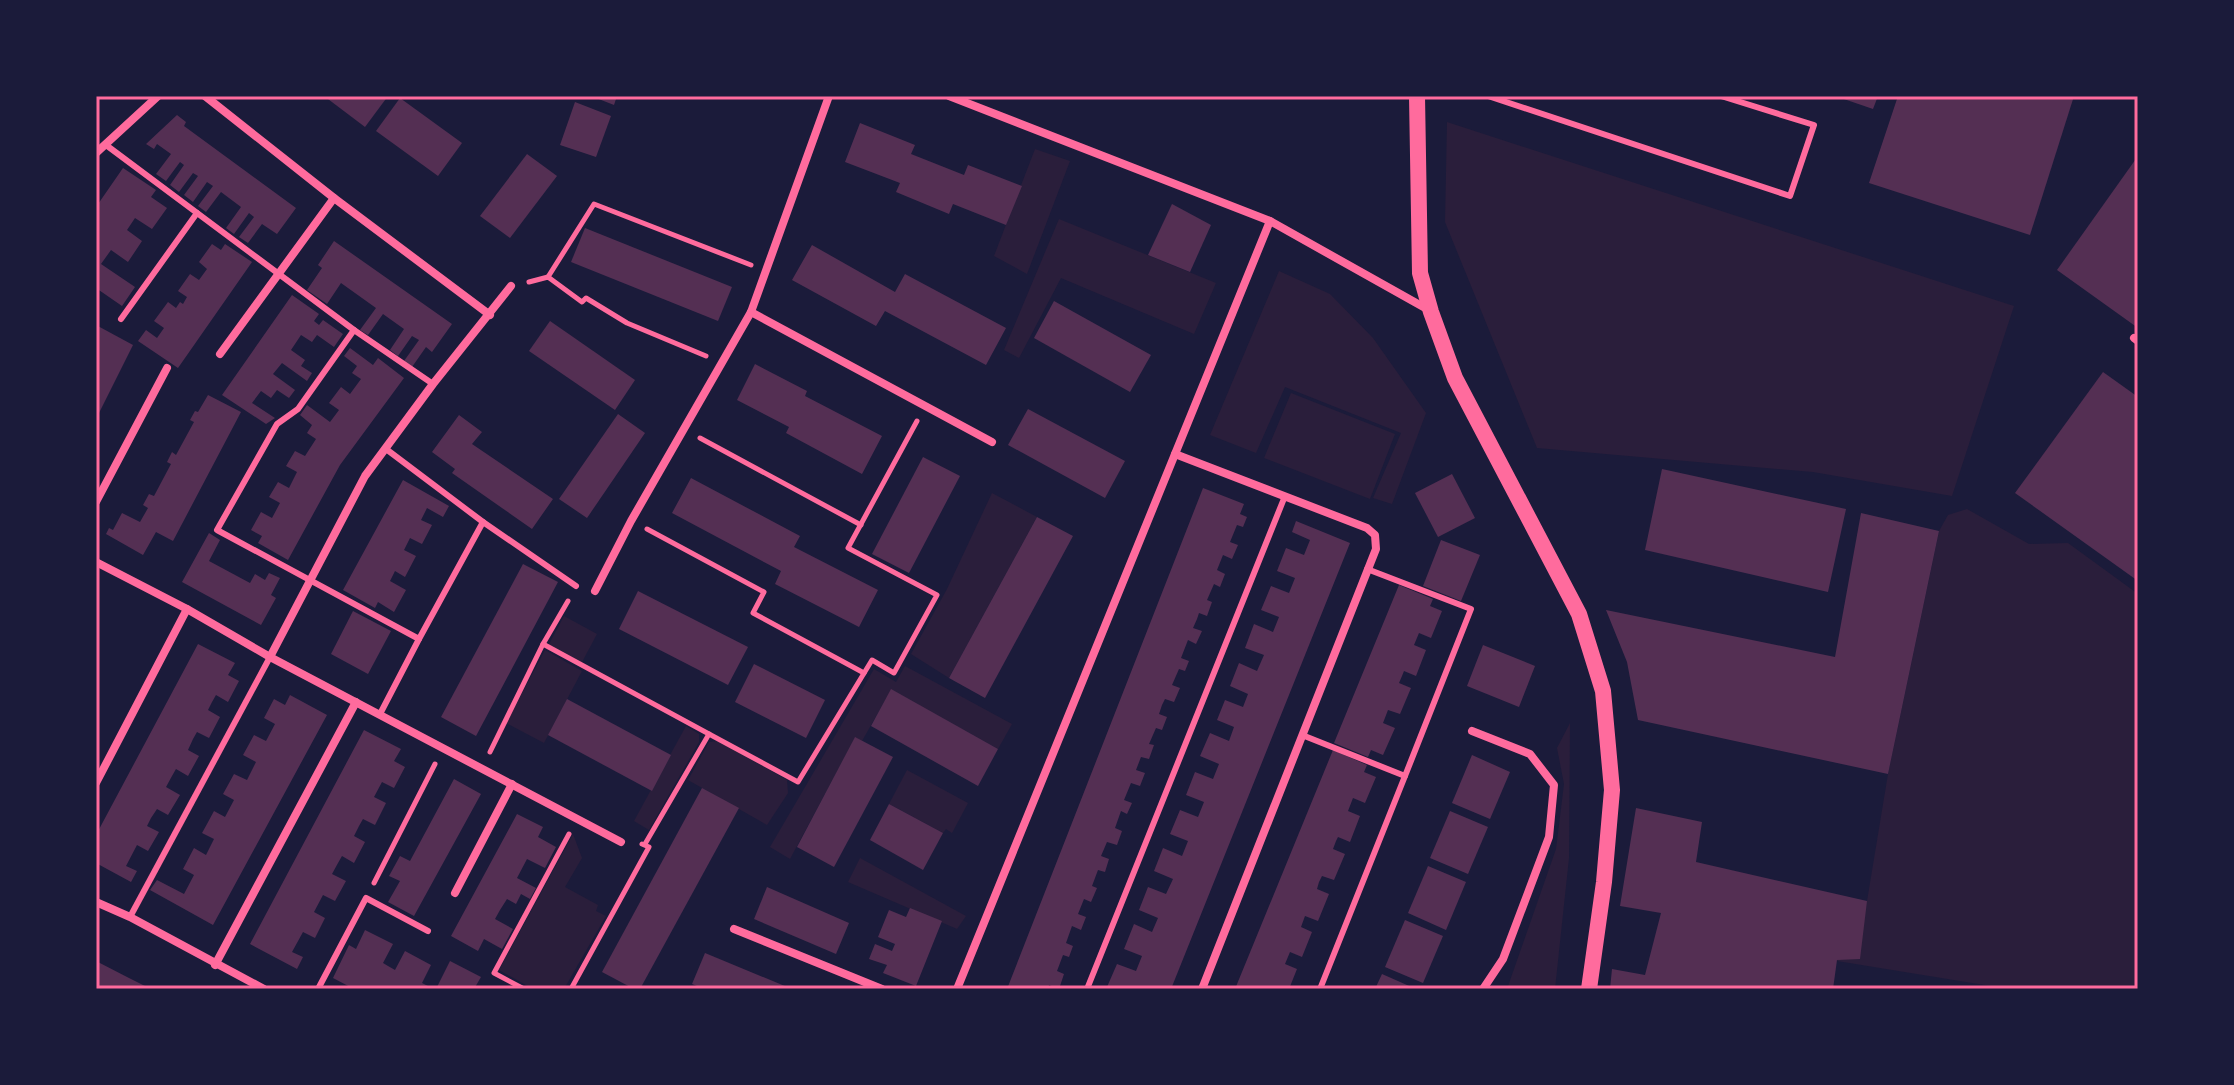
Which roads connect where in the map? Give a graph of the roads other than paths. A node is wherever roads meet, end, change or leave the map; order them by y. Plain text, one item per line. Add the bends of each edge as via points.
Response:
1 (158, 96) edge
2 (205, 96) edge
3 (829, 96) edge
4 (949, 96) edge
5 (1417, 96) edge
6 (1488, 96) edge
7 (1721, 96) edge
8 (106, 145) junction
9 (96, 153) edge
10 (334, 198) junction
11 (197, 213) junction
12 (1270, 221) junction
13 (278, 273) junction
14 (511, 286) road end
15 (751, 312) junction
16 (1431, 312) junction
17 (490, 315) junction
18 (121, 319) dead end
19 (354, 330) junction
20 (220, 354) dead end
21 (167, 368) dead end
22 (433, 384) junction
23 (992, 442) dead end
24 (386, 449) junction
25 (1175, 454) junction
26 (1285, 496) junction
27 (96, 502) edge
28 (483, 522) junction
29 (96, 562) edge
30 (1367, 569) junction
31 (311, 580) junction
32 (576, 586) road end
33 (595, 591) dead end
34 (187, 609) junction
35 (419, 639) junction
36 (270, 657) junction
37 (356, 702) junction
38 (380, 714) junction
39 (1472, 731) dead end
40 (1302, 735) junction
41 (1405, 776) junction
42 (96, 783) edge
43 (512, 784) junction
44 (621, 842) road end
45 (455, 893) dead end
46 (96, 902) edge
47 (130, 917) junction
48 (734, 929) dead end
49 (428, 931) dead end
50 (215, 965) junction
51 (261, 988) edge
52 (318, 989) edge
53 (882, 989) edge
54 (957, 989) edge
55 (1087, 989) edge
56 (1202, 989) edge
57 (1320, 989) edge
58 (1483, 989) edge
59 (1589, 989) edge

1 - 8 street
2 - 10 street
3 - 15 street
4 - 12 street
5 - 16 main road via 1420,273
6 - 7 lane via 1790,196 1814,125
8 - 9 street
8 - 11 lane
10 - 13 street
10 - 17 street
11 - 13 lane
11 - 18 lane
12 - 16 street
12 - 25 street
13 - 19 lane
13 - 20 street
14 - 17 street
15 - 23 street
15 - 33 street
16 - 59 main road via 1455,378 1579,614 1603,691 1612,790
17 - 22 street
19 - 22 lane
19 - 31 lane via 298,409 277,424 217,530
21 - 27 street
22 - 24 street
24 - 28 lane
24 - 31 street via 365,476
25 - 26 street
25 - 54 street
26 - 30 street via 1375,535 1376,549
26 - 55 lane
28 - 32 lane
28 - 35 lane
29 - 34 street
30 - 40 street
30 - 41 lane via 1471,609
31 - 35 lane
31 - 36 street
34 - 36 street
34 - 42 street
35 - 38 lane
36 - 37 street
36 - 47 lane
37 - 38 street
37 - 50 street
38 - 43 street
39 - 58 street via 1530,754 1554,785 1549,837 1503,959
40 - 41 lane
40 - 56 street
41 - 57 lane
43 - 44 street
43 - 45 street
46 - 47 street
47 - 50 street
48 - 53 street
49 - 52 lane via 366,898
50 - 51 street

